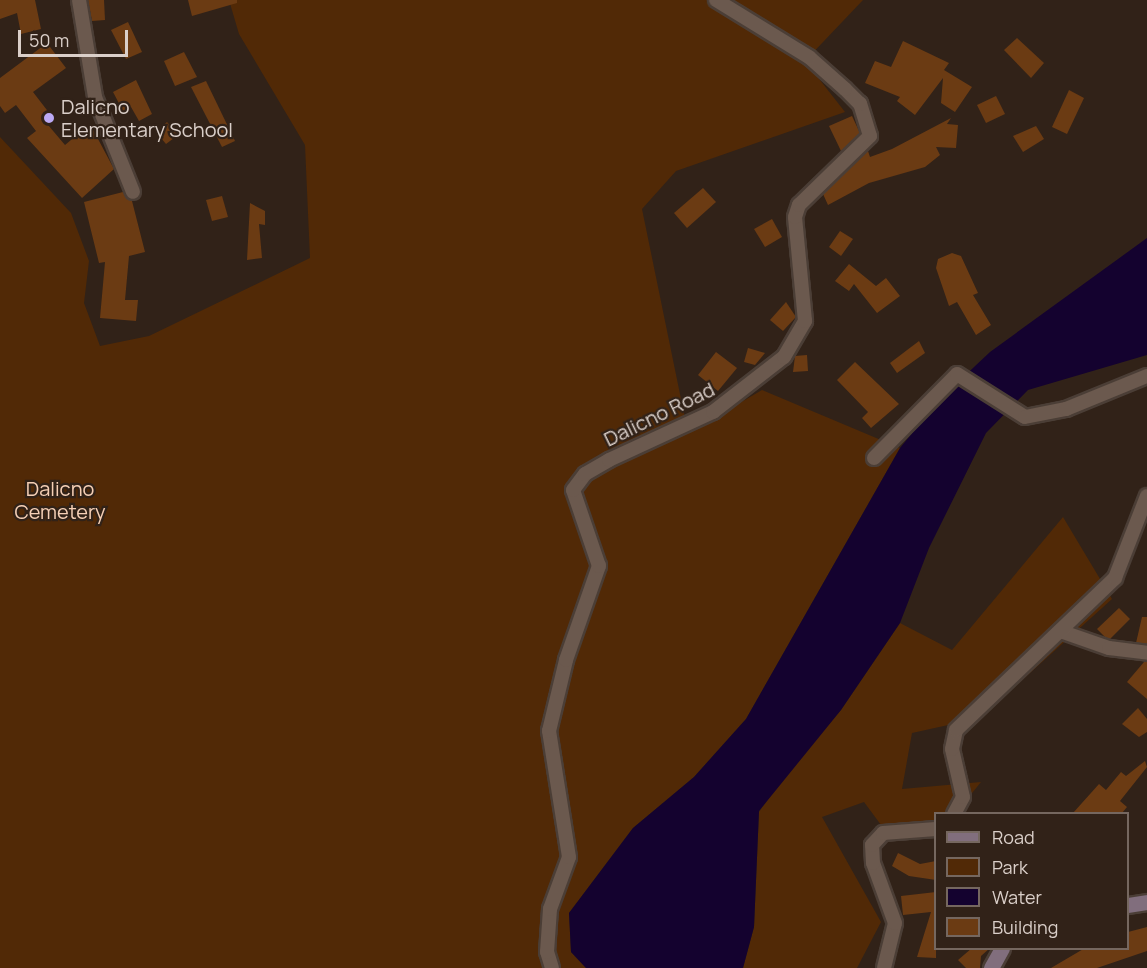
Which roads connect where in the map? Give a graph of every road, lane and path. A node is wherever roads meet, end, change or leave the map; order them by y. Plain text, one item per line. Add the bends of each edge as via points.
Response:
1 (79, 0) edge
2 (716, 0) edge
3 (133, 192) dead end
4 (1147, 376) edge
5 (874, 458) dead end
6 (1147, 496) edge
7 (1060, 632) junction
8 (1147, 653) edge
9 (955, 812) edge
10 (934, 829) edge
11 (1147, 902) edge
12 (1129, 905) edge
13 (1001, 950) edge
14 (552, 968) edge
15 (884, 968) edge
16 (991, 968) edge

1 - 3 street via 94,97
2 - 14 street, Dalicno Road via 808,57 845,89 860,104 870,136 799,205 795,217 805,321 784,357 713,412 609,460 585,474 573,490 599,566 566,660 549,731 569,857 549,909 547,952
4 - 5 street via 1042,417 1006,409 966,376 947,380
6 - 7 street via 1114,578
7 - 8 street via 1109,648
7 - 9 street via 956,730 952,749 963,797
10 - 15 street via 884,833 872,845 873,863 895,923
11 - 12 main road
13 - 16 main road

